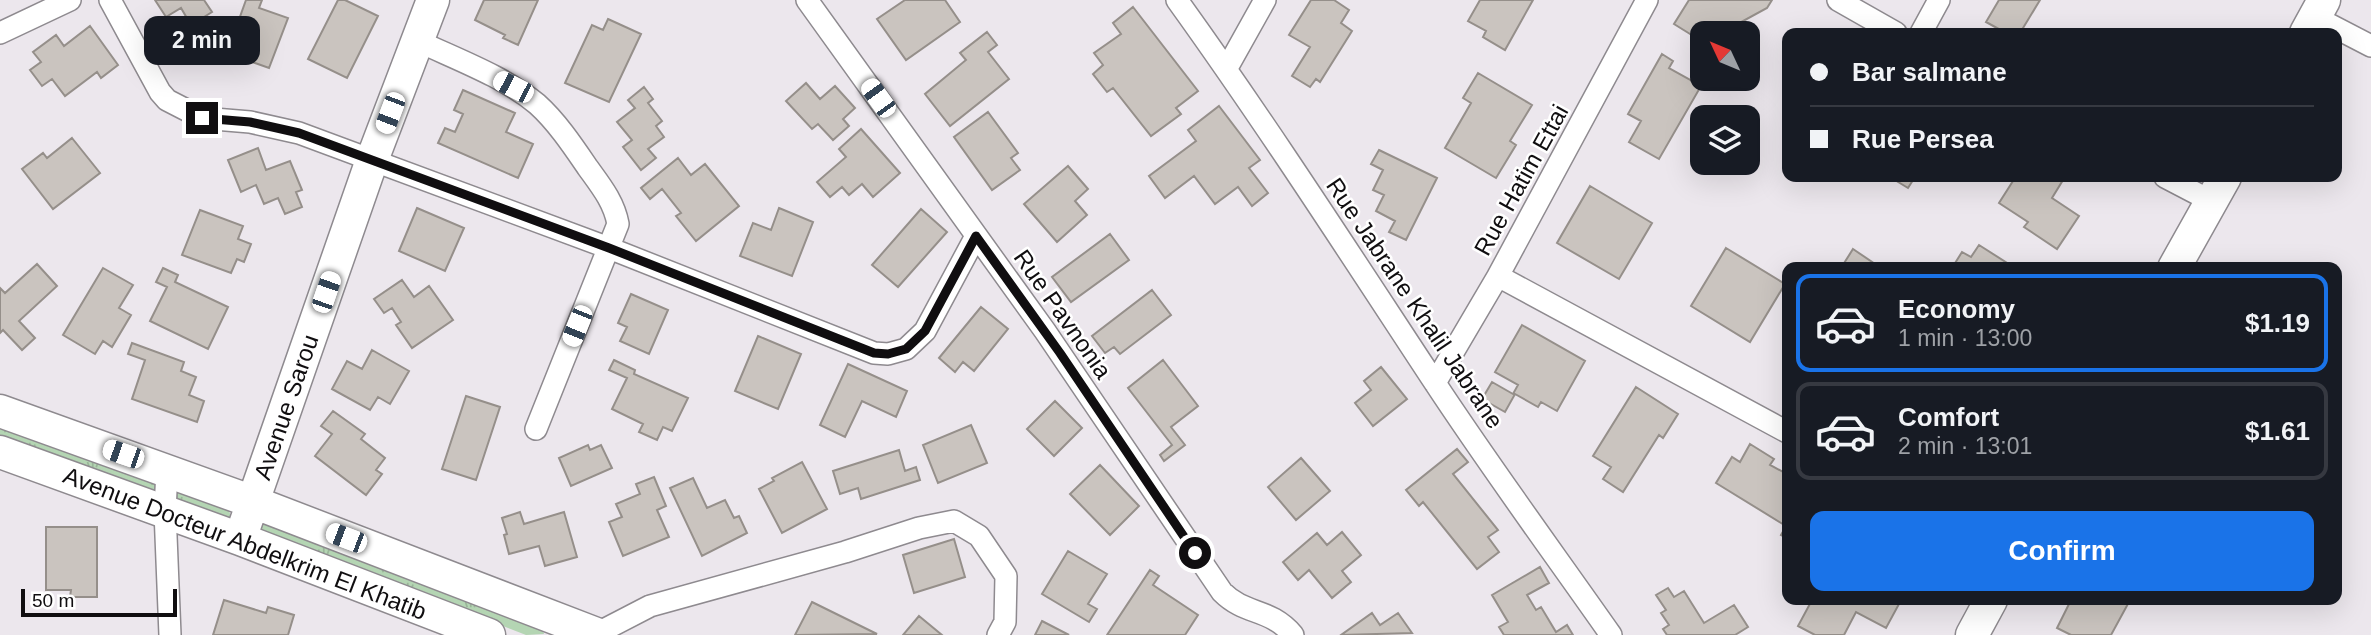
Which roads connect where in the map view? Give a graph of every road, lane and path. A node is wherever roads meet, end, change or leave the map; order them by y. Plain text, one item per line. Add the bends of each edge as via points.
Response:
1 (70, 0) edge
2 (110, 0) edge
3 (433, 0) edge
4 (807, 0) edge
5 (1177, 0) edge
6 (1265, 0) edge
7 (1647, 0) edge
8 (1838, 0) edge
9 (1939, 0) edge
10 (2315, 17) edge
11 (1887, 28) edge
12 (1924, 28) edge
13 (2336, 28) edge
14 (2342, 31) edge
15 (0, 33) edge
16 (418, 41) junction
17 (2371, 46) edge
18 (1227, 68) junction
19 (372, 160) junction
20 (2187, 182) edge
21 (2218, 189) edge
22 (976, 236) junction
23 (609, 248) junction
24 (2177, 262) edge
25 (1498, 276) junction
26 (1435, 383) junction
27 (0, 411) edge
28 (536, 429) dead end
29 (1782, 429) edge
30 (0, 452) edge
31 (167, 470) junction
32 (253, 502) junction
33 (165, 511) junction
34 (240, 539) junction
35 (1988, 605) edge
36 (170, 635) edge
37 (489, 635) edge
38 (596, 635) edge
39 (998, 635) edge
40 (1293, 635) edge
41 (1611, 635) edge
42 (1972, 635) edge

1 - 15 street
2 - 19 street via 160,92 175,105 202,118 299,133
3 - 16 main road, Avenue Sarou
4 - 22 street, Rue Pavnonia
5 - 18 street, Rue Jabrane Khalil Jabrane
6 - 18 street
7 - 25 street, Rue Hatim Ettai
8 - 11 street
9 - 12 street
10 - 13 street
14 - 17 street
16 - 19 main road, Avenue Sarou
16 - 23 street via 513,87 553,121 611,202 618,224
18 - 26 street, Rue Jabrane Khalil Jabrane
19 - 23 street
19 - 32 main road, Avenue Sarou
20 - 21 street
21 - 24 main road
22 - 23 street via 925,331 906,349 888,354 860,348
22 - 40 street, Rue Pavnonia via 1222,592 1238,605 1275,617
23 - 28 street
25 - 26 street, Rue Hatim Ettai
25 - 29 street
26 - 41 street, Rue Jabrane Khalil Jabrane
27 - 31 main road
30 - 33 main road, Avenue Docteur Abdelkrim El Khatib
31 - 32 main road
31 - 33 street
32 - 34 main road, Avenue Sarou
32 - 38 main road
33 - 34 main road, Avenue Docteur Abdelkrim El Khatib
33 - 36 street
34 - 37 main road, Avenue Docteur Abdelkrim El Khatib
35 - 42 main road
38 - 39 street via 650,606 954,521 979,536 1006,576 1005,622

